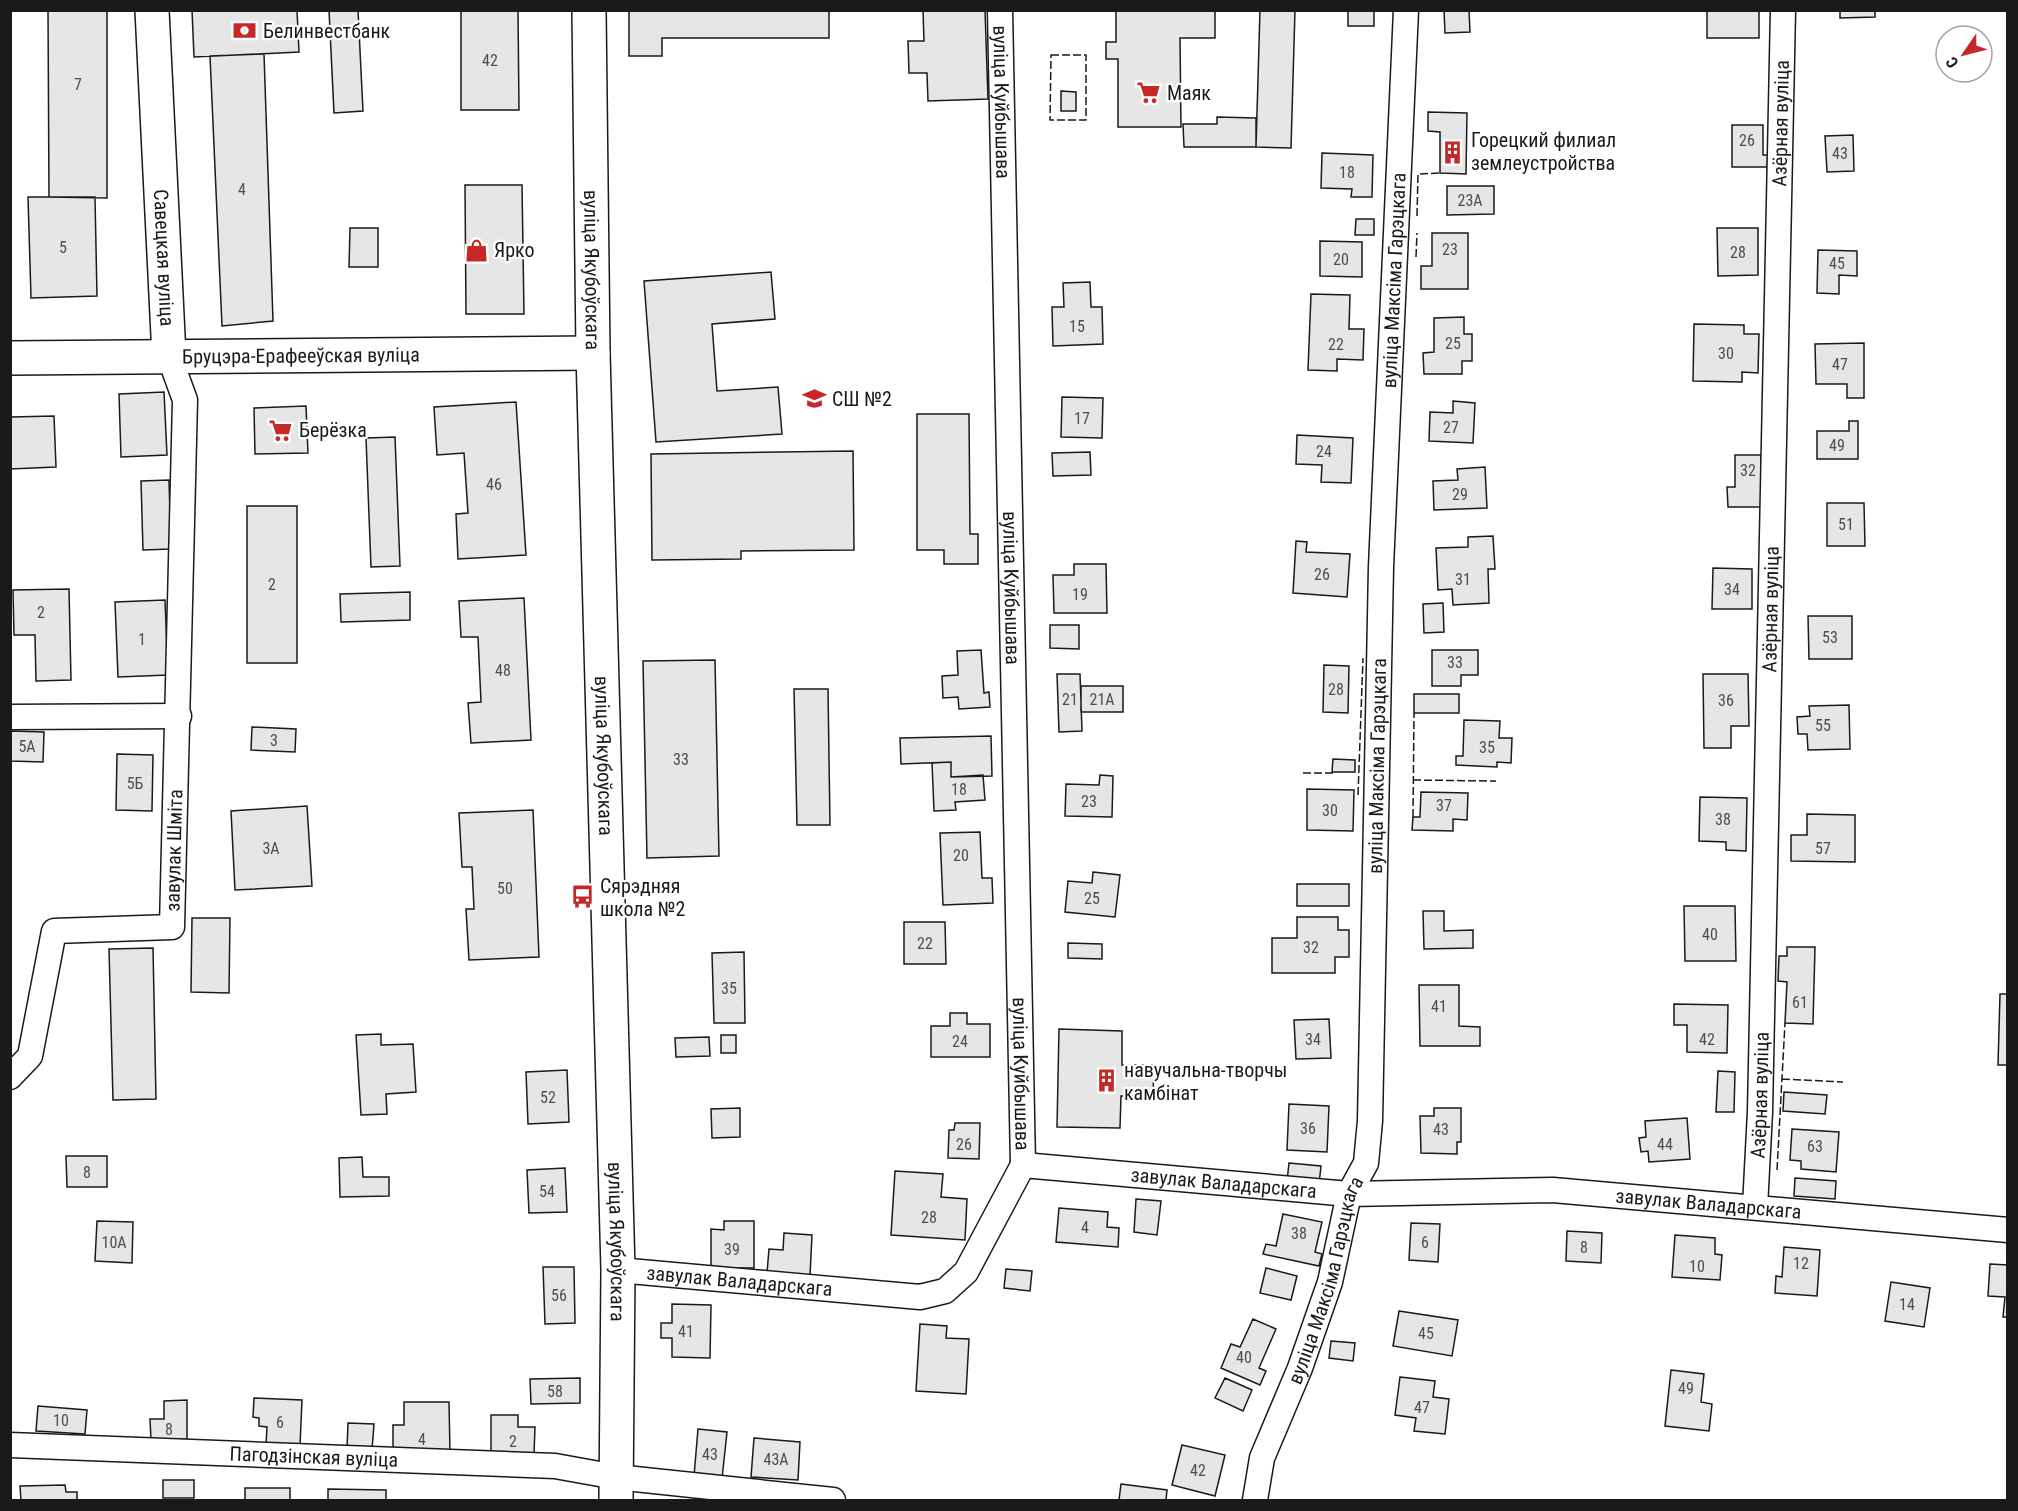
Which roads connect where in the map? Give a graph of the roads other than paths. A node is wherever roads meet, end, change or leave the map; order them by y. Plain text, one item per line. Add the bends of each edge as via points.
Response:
1 (152, 10) edge
2 (589, 10) edge
3 (1000, 10) edge
4 (1406, 10) edge
5 (1783, 10) edge
6 (593, 353) junction
7 (169, 356) junction
8 (10, 358) edge
9 (179, 716) junction
10 (10, 717) edge
11 (10, 1077) edge
12 (1023, 1165) junction
13 (1349, 1194) junction
14 (1755, 1207) junction
15 (2007, 1230) edge
16 (618, 1270) junction
17 (10, 1445) edge
18 (616, 1489) edge
19 (833, 1500) edge
20 (1255, 1500) edge

1 - 7 main road, Савецкая вуліца
2 - 6 main road, вуліца Якубоўскага
3 - 12 street, вуліца Куйбышава
4 - 13 street, вуліца Максіма Гарэцкага via 1381,567 1370,1121 1366,1163
5 - 14 street, Азёрная вуліца via 1761,1088
6 - 7 main road, Бруцэра-Ерафееўская вуліца
6 - 16 main road, вуліца Якубоўскага
7 - 8 main road, Бруцэра-Ерафееўская вуліца
7 - 9 street, Савецкая вуліца via 185,400
9 - 10 street
9 - 11 street, завулак Шміта via 172,927 54,931 30,1056
12 - 13 street, завулак Валадарскага
12 - 16 street, завулак Валадарскага via 966,1272 945,1291 920,1297
13 - 14 street, завулак Валадарскага via 1553,1190
13 - 20 street, вуліца Максіма Гарэцкага via 1330,1282 1300,1368 1262,1458
14 - 15 street, завулак Валадарскага
16 - 18 main road, вуліца Якубоўскага
17 - 18 street, Пагодзінская вуліца via 555,1466
18 - 19 street, Пагодзінская вуліца

